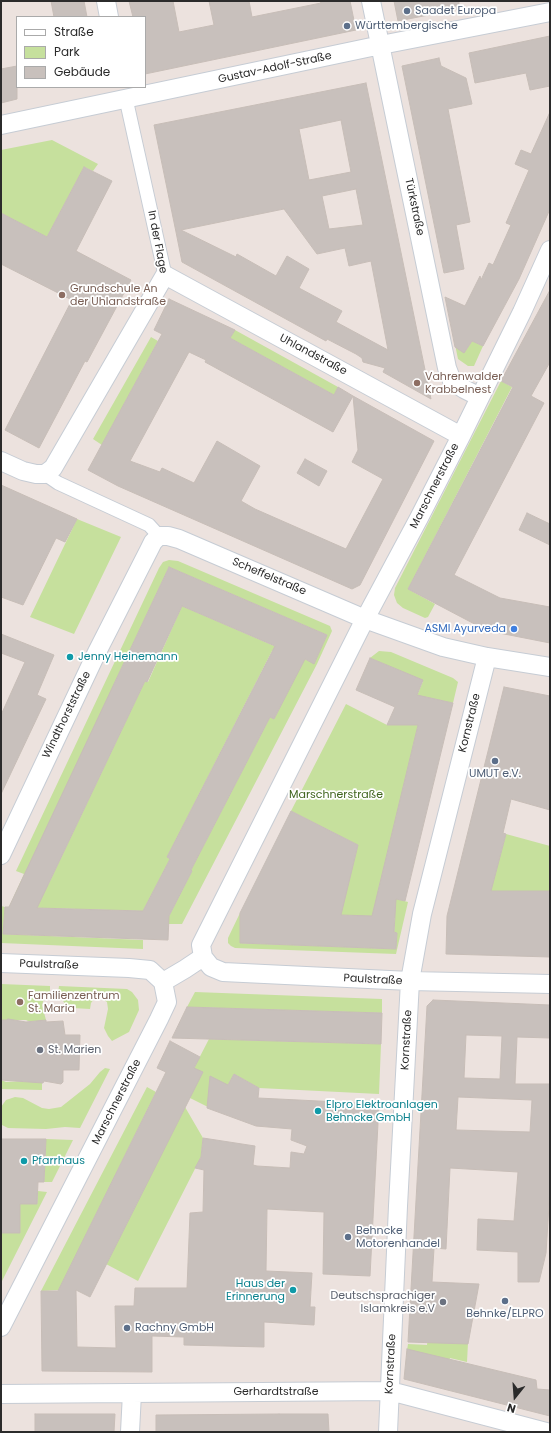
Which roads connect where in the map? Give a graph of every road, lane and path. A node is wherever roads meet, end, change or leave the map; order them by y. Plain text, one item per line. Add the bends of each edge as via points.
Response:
1 (106, 1) edge
2 (371, 1) edge
3 (550, 12) edge
4 (110, 16) edge
5 (381, 45) junction
6 (125, 93) edge
7 (1, 125) edge
8 (550, 250) edge
9 (165, 276) junction
10 (480, 397) junction
11 (461, 436) junction
12 (1, 461) edge
13 (45, 474) junction
14 (159, 536) junction
15 (365, 618) junction
16 (487, 657) junction
17 (550, 667) edge
18 (1, 855) edge
19 (203, 957) junction
20 (1, 963) edge
21 (410, 981) junction
22 (163, 982) junction
23 (550, 984) edge
24 (1, 1327) edge
25 (390, 1391) junction
26 (132, 1393) junction
27 (1, 1394) edge
28 (130, 1432) edge
29 (388, 1432) edge
30 (546, 1432) edge

1 - 4 street
2 - 5 street, Türkstraße
3 - 5 street, Gustav-Adolf-Straße
5 - 6 street, Gustav-Adolf-Straße
5 - 10 street, Türkstraße via 447,368 452,381
6 - 7 street, Gustav-Adolf-Straße
6 - 9 street, In der Flage
8 - 10 street, Marschnerstraße
9 - 11 street, Uhlandstraße
9 - 13 street, In der Flage via 61,457
10 - 11 street, Marschnerstraße
11 - 15 street, Marschnerstraße
12 - 13 street via 23,471
13 - 14 street via 58,483 149,525
14 - 15 street, Scheffelstraße via 179,539
14 - 18 street, Windthorststraße via 148,550 97,652
15 - 16 street, Scheffelstraße via 442,647
15 - 19 street, Marschnerstraße via 208,928 201,945
16 - 17 street, Scheffelstraße
16 - 21 street, Kornstraße via 422,914
19 - 21 street, Paulstraße via 211,967 223,972
19 - 22 street
20 - 22 street, Paulstraße via 150,970
21 - 23 street, Paulstraße
21 - 25 street, Kornstraße
22 - 24 street, Marschnerstraße via 167,1002
25 - 26 street, Gerhardtstraße
25 - 29 street, Kornstraße
25 - 30 street, Gerhardtstraße
26 - 27 street, Gerhardtstraße
26 - 28 street

